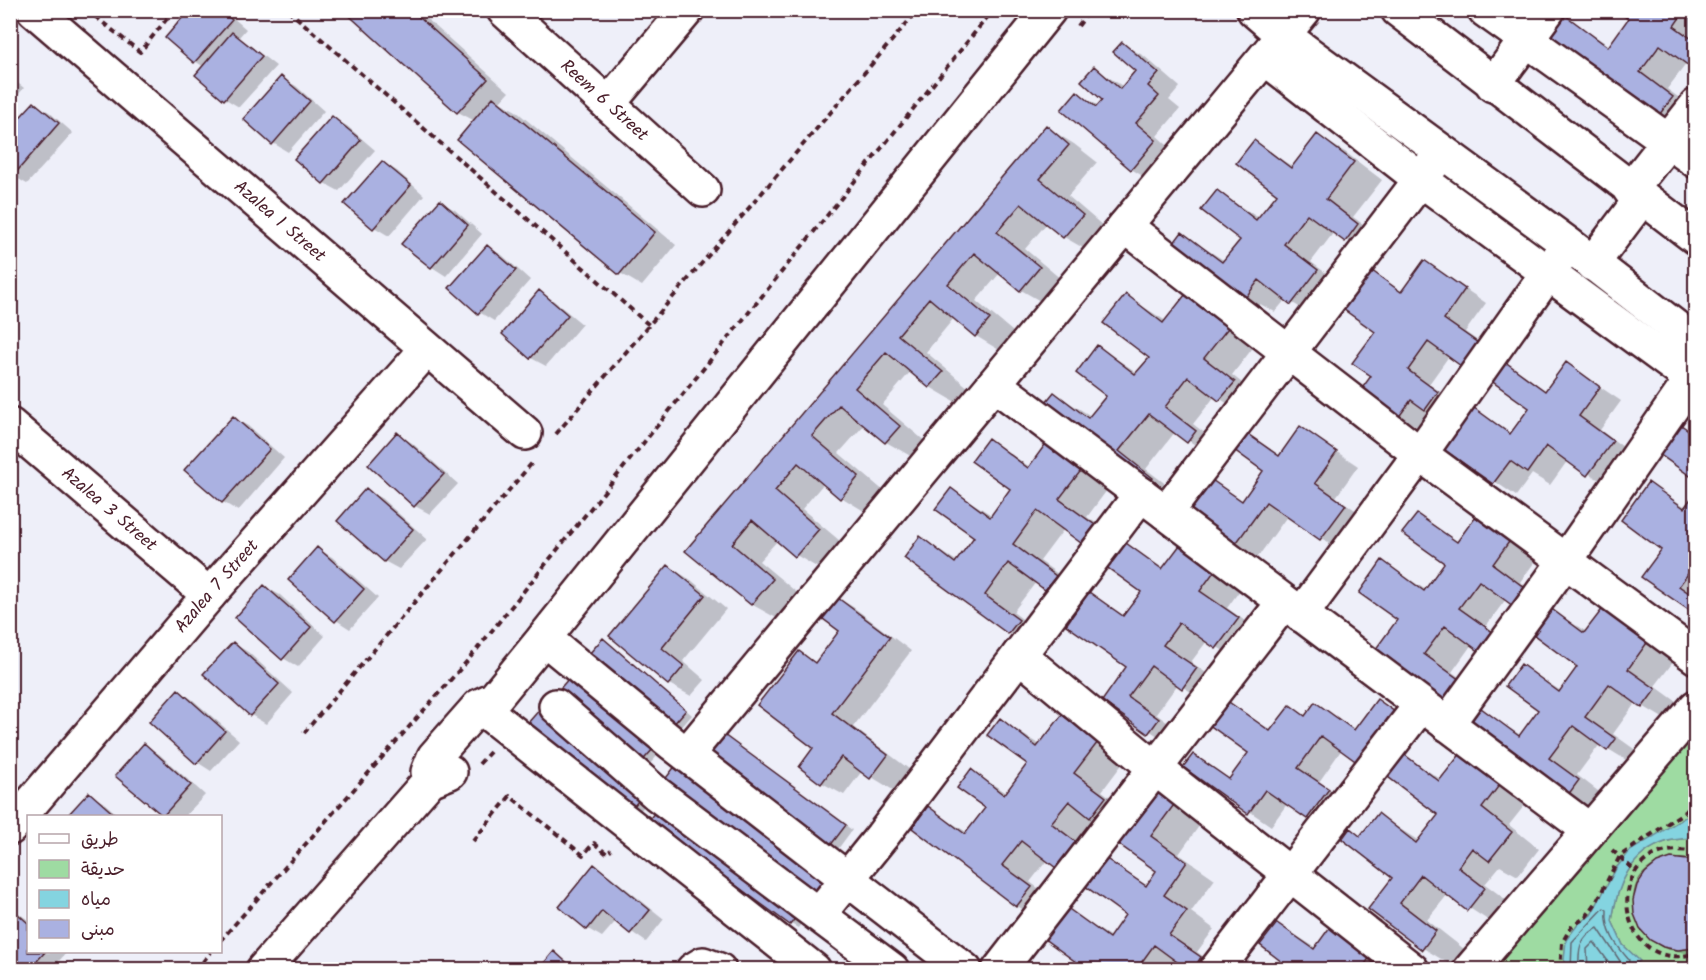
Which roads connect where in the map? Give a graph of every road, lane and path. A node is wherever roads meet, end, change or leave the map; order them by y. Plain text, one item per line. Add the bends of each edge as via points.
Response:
1 (34, 10) edge
2 (87, 10) edge
3 (174, 10) edge
4 (288, 10) edge
5 (504, 10) edge
6 (687, 10) edge
7 (918, 10) edge
8 (993, 10) edge
9 (1049, 10) edge
10 (1254, 10) edge
11 (1398, 10) edge
12 (1485, 10) edge
13 (1548, 10) edge
14 (1284, 34) edge
15 (1525, 40) junction
16 (1493, 85) junction
17 (608, 104) junction
18 (1695, 105) edge
19 (1669, 140) junction
20 (1442, 151) junction
21 (1695, 160) edge
22 (1420, 179) junction
23 (703, 190) dead end
24 (1636, 194) junction
25 (1125, 226) junction
26 (1695, 238) edge
27 (1580, 254) junction
28 (1548, 272) junction
29 (649, 324) junction
30 (1695, 344) edge
31 (426, 350) junction
32 (1288, 351) junction
33 (1694, 378) edge
34 (994, 384) junction
35 (10, 425) edge
36 (536, 445) junction
37 (1420, 454) junction
38 (1153, 503) junction
39 (1566, 560) junction
40 (209, 595) junction
41 (1293, 609) junction
42 (544, 638) junction
43 (1019, 655) junction
44 (1695, 657) edge
45 (1421, 705) junction
46 (556, 706) dead end
47 (1695, 706) edge
48 (493, 708) junction
49 (1447, 724) junction
50 (304, 733) dead end
51 (687, 754) junction
52 (1155, 768) junction
53 (1695, 804) edge
54 (632, 825) junction
55 (10, 828) edge
56 (1588, 830) junction
57 (473, 841) dead end
58 (1695, 852) edge
59 (1620, 856) junction
60 (1635, 871) junction
61 (1292, 874) junction
62 (846, 878) junction
63 (819, 914) junction
64 (222, 939) edge
65 (209, 953) edge
66 (1695, 953) edge
67 (195, 969) edge
68 (262, 969) edge
69 (693, 969) edge
70 (719, 969) edge
71 (814, 969) edge
72 (892, 969) edge
73 (965, 969) edge
74 (999, 969) edge
75 (1216, 969) edge
76 (1412, 969) edge
77 (1470, 969) edge
78 (1560, 969) edge

1 - 31 street, Azalea 1 Street
2 - 3 path via 140,52
4 - 29 path
5 - 17 street, Reem 6 Street
6 - 17 street
7 - 29 path
8 - 64 path via 469,659
9 - 42 street
10 - 14 street
11 - 16 street
12 - 15 street
13 - 15 street
14 - 20 street
14 - 22 street
14 - 25 street
15 - 16 street
15 - 19 street
16 - 24 street
17 - 23 street, Reem 6 Street
18 - 19 street
19 - 21 street
19 - 24 street
20 - 22 street
20 - 27 street
22 - 28 street
22 - 32 street
24 - 26 street
24 - 27 street
25 - 32 street
25 - 34 street
27 - 28 street
27 - 30 street
28 - 33 street
28 - 37 street
29 - 36 path
31 - 36 street, Azalea 1 Street
31 - 40 street, Azalea 7 Street
32 - 37 street
32 - 38 street
33 - 39 street
34 - 38 street
34 - 51 street
35 - 40 street, Azalea 3 Street
36 - 50 path
37 - 39 street
37 - 41 street
38 - 41 street
38 - 43 street
39 - 44 street
39 - 49 street
40 - 55 street, Azalea 7 Street
41 - 45 street
41 - 52 street
42 - 48 street
42 - 51 street
43 - 52 street
43 - 62 street
45 - 49 street
45 - 61 street
46 - 63 street via 657,794
47 - 56 street
48 - 54 street
48 - 68 street via 479,706 434,757 428,772 430,780
49 - 56 street
51 - 62 street
52 - 61 street
52 - 74 street
53 - 59 path
54 - 57 path via 607,854 594,843 583,855 510,796
54 - 71 street
56 - 77 street
58 - 60 path via 1664,851
59 - 60 path
59 - 78 path via 1596,903 1586,917 1571,927 1562,943
60 - 66 path via 1625,900 1633,931 1657,951 1672,956
61 - 75 street
61 - 76 street
62 - 63 street
62 - 73 street
63 - 72 street
65 - 67 path
69 - 70 street via 703,964

